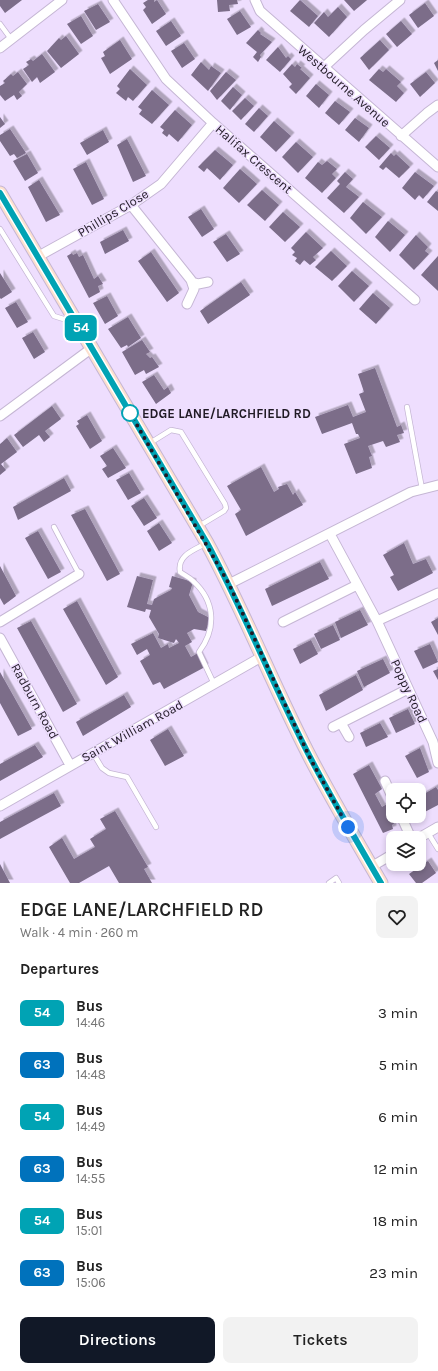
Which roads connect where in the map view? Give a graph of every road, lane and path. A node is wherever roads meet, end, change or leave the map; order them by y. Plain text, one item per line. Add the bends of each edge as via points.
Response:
1 (62, 0) edge
2 (114, 0) edge
3 (255, 0) edge
4 (400, 0) edge
5 (0, 24) edge
6 (11, 39) junction
7 (0, 48) edge
8 (323, 68) junction
9 (438, 105) edge
10 (213, 123) junction
11 (401, 136) junction
12 (438, 167) edge
13 (0, 193) edge
14 (131, 205) junction
15 (0, 229) edge
16 (37, 257) junction
17 (192, 282) junction
18 (208, 282) dead end
19 (415, 300) dead end
20 (187, 304) dead end
21 (78, 324) junction
22 (92, 348) junction
23 (407, 407) dead end
24 (0, 416) edge
25 (149, 444) junction
26 (438, 485) edge
27 (422, 489) junction
28 (54, 527) dead end
29 (197, 527) junction
30 (330, 534) junction
31 (207, 543) junction
32 (79, 574) joint
33 (229, 584) junction
34 (357, 585) junction
35 (438, 593) edge
36 (295, 616) junction
37 (376, 621) junction
38 (0, 622) edge
39 (283, 622) dead end
40 (298, 625) dead end
41 (0, 638) edge
42 (263, 656) junction
43 (214, 684) junction
44 (408, 689) junction
45 (349, 737) dead end
46 (92, 753) junction
47 (438, 763) edge
48 (70, 765) junction
49 (0, 806) edge
50 (156, 827) dead end
51 (438, 827) edge
52 (428, 833) joint
53 (438, 849) edge
54 (386, 858) edge
55 (371, 867) junction
56 (329, 883) edge
57 (339, 883) edge
58 (381, 883) edge

1 - 6 street
2 - 10 street, Halifax Crescent via 166,79
3 - 8 street, Westbourne Avenue via 260,11
4 - 8 street
5 - 6 lane
6 - 7 street
8 - 11 street, Westbourne Avenue
9 - 11 street
10 - 14 street, Phillips Close via 161,184
10 - 19 street, Halifax Crescent
11 - 12 street, Westbourne Avenue
13 - 16 street
14 - 16 street, Phillips Close
14 - 17 street
15 - 21 lane via 54,316
16 - 21 street
17 - 18 street
17 - 20 street via 194,290
21 - 22 street
22 - 24 street
22 - 25 street
23 - 27 lane
25 - 29 street
25 - 29 lane via 171,430 181,432 225,504 224,511
26 - 27 street
27 - 30 street via 411,492
28 - 32 lane
29 - 31 street
30 - 33 street
30 - 34 street, Poppy Road
31 - 33 street
31 - 43 lane via 185,555 179,567 180,572 197,585 212,614 212,624 206,643 199,652
32 - 38 street
33 - 42 street
34 - 36 street
34 - 37 street, Poppy Road
35 - 37 street
36 - 39 street
36 - 40 street
37 - 44 street, Poppy Road
41 - 48 street, Radburn Road
42 - 43 street, Saint William Road
42 - 55 street via 310,758
43 - 46 street, Saint William Road
44 - 45 street via 337,725
44 - 47 street, Poppy Road via 433,742
46 - 48 street, Saint William Road
46 - 50 lane via 102,768 109,773 127,777
48 - 49 street, Saint William Road
51 - 52 street
52 - 53 lane
54 - 55 street
55 - 58 street
56 - 57 lane via 336,878

